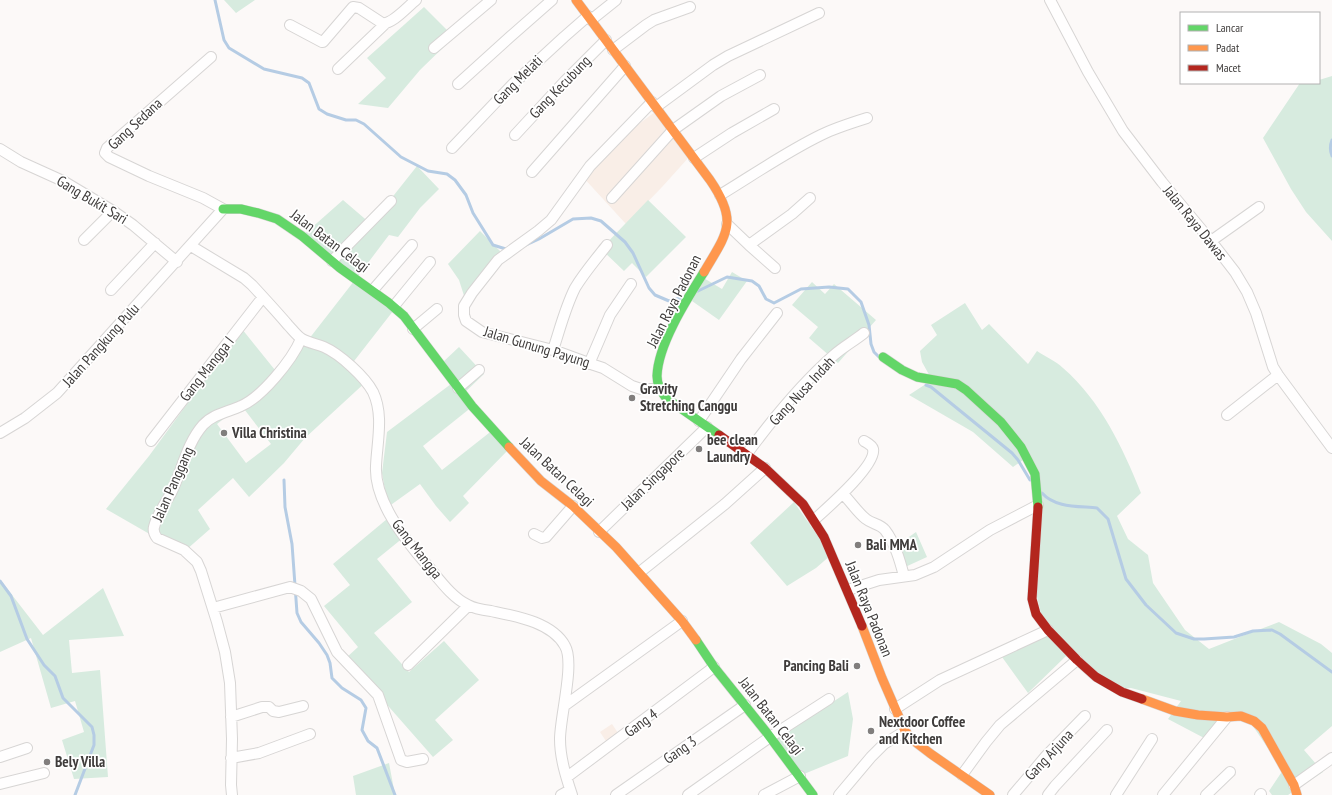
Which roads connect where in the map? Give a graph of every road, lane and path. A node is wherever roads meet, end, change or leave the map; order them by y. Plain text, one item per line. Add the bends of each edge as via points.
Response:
1 (416, 0) edge
2 (491, 0) edge
3 (552, 0) edge
4 (576, 0) edge
5 (616, 0) edge
6 (1050, 0) edge
7 (690, 7) dead end
8 (819, 13) dead end
9 (590, 18) junction
10 (386, 23) junction
11 (290, 24) dead end
12 (606, 40) junction
13 (434, 48) dead end
14 (613, 50) junction
15 (211, 57) dead end
16 (625, 66) junction
17 (338, 69) dead end
18 (760, 75) dead end
19 (458, 84) dead end
20 (654, 104) junction
21 (774, 109) dead end
22 (867, 118) dead end
23 (673, 130) junction
24 (515, 135) dead end
25 (452, 148) dead end
26 (0, 149) edge
27 (694, 158) junction
28 (532, 172) dead end
29 (720, 195) junction
30 (612, 198) dead end
31 (810, 198) dead end
32 (391, 201) dead end
33 (1259, 207) dead end
34 (223, 209) junction
35 (113, 211) junction
36 (727, 224) junction
37 (84, 240) dead end
38 (1211, 241) junction
39 (155, 243) junction
40 (412, 245) dead end
41 (607, 245) dead end
42 (749, 245) junction
43 (191, 246) junction
44 (332, 261) junction
45 (177, 262) junction
46 (430, 262) dead end
47 (776, 268) dead end
48 (631, 284) dead end
49 (111, 290) dead end
50 (373, 290) junction
51 (263, 297) junction
52 (394, 306) junction
53 (437, 309) dead end
54 (777, 313) dead end
55 (413, 329) junction
56 (864, 333) dead end
57 (301, 339) junction
58 (553, 350) junction
59 (883, 357) dead end
60 (589, 364) junction
61 (479, 370) dead end
62 (1278, 375) junction
63 (458, 388) junction
64 (659, 389) junction
65 (1227, 415) dead end
66 (699, 421) junction
67 (707, 427) junction
68 (0, 433) edge
69 (151, 441) dead end
70 (864, 441) dead end
71 (1332, 448) edge
72 (746, 455) junction
73 (765, 468) junction
74 (843, 494) junction
75 (1038, 505) junction
76 (573, 506) junction
77 (814, 520) junction
78 (599, 532) junction
79 (534, 534) dead end
80 (640, 572) junction
81 (904, 576) junction
82 (848, 590) junction
83 (468, 606) junction
84 (213, 608) junction
85 (682, 621) junction
86 (1048, 630) junction
87 (1077, 660) junction
88 (408, 665) dead end
89 (714, 667) junction
90 (829, 699) dead end
91 (744, 705) junction
92 (303, 706) dead end
93 (564, 706) junction
94 (895, 710) junction
95 (1085, 716) dead end
96 (232, 717) junction
97 (1227, 717) junction
98 (1107, 730) dead end
99 (905, 731) junction
100 (310, 734) dead end
101 (770, 738) junction
102 (1152, 739) dead end
103 (27, 748) dead end
104 (0, 757) edge
105 (232, 758) junction
106 (1332, 758) edge
107 (422, 759) dead end
108 (1230, 772) dead end
109 (44, 773) dead end
110 (962, 775) junction
111 (800, 776) junction
112 (567, 777) junction
113 (0, 784) edge
114 (1295, 790) edge
115 (568, 793) edge
116 (232, 795) edge
117 (616, 795) edge
118 (688, 795) edge
119 (764, 795) edge
120 (813, 795) edge
121 (839, 795) edge
122 (990, 795) edge
123 (1013, 795) edge
124 (1048, 795) edge
125 (1116, 795) edge
126 (1163, 795) edge
127 (1206, 795) edge

1 - 10 street via 392,21
2 - 13 street
3 - 19 street
4 - 9 street, Jalan Raya Padonan
5 - 9 street, Gang Melati
6 - 38 street, Jalan Raya Dawas via 1123,131
7 - 14 street via 650,22
8 - 20 street, Jalan Gunung Payung via 728,56
9 - 12 street, Jalan Raya Padonan
9 - 25 street, Gang Melati via 528,69
10 - 11 street via 353,7 323,42
10 - 17 street
12 - 14 street, Jalan Raya Padonan
12 - 24 street, Gang Kecubung
14 - 16 street, Jalan Raya Padonan
15 - 34 street, Gang Sedana via 124,132 105,153
16 - 20 street, Jalan Raya Padonan
16 - 28 street
18 - 23 street via 721,96
20 - 23 street, Jalan Raya Padonan
20 - 58 street, Jalan Gunung Payung via 590,166 551,220 498,260 464,306 466,321 482,332
21 - 27 street
22 - 29 street via 815,138
23 - 27 street, Jalan Raya Padonan
23 - 30 street
26 - 35 street, Gang Bukit Sari via 21,162 63,181
27 - 29 street, Jalan Raya Padonan
29 - 36 street, Jalan Raya Padonan via 727,214
31 - 42 street
32 - 44 street
33 - 38 street
34 - 43 street, Jalan Pangkung Pulu
34 - 44 street, Jalan Batan Celagi via 251,211 275,218
35 - 37 street
35 - 39 street, Gang Bukit Sari
36 - 42 street
36 - 64 street, Jalan Raya Padonan via 722,241 676,321 663,351 658,371
38 - 62 street, Jalan Raya Dawas via 1247,292
39 - 45 street, Gang Bukit Sari
39 - 49 street
40 - 50 street
41 - 58 street via 575,288
42 - 47 street
43 - 45 street, Jalan Pangkung Pulu
43 - 51 street, Gang Mangga via 244,278
44 - 50 street, Jalan Batan Celagi
45 - 68 street, Jalan Pangkung Pulu via 57,392 25,418
46 - 52 street
48 - 60 street via 610,315
50 - 52 street, Jalan Batan Celagi
51 - 57 street, Gang Mangga
51 - 69 street, Gang Mangga I
52 - 55 street, Jalan Batan Celagi
53 - 55 street
54 - 66 street via 741,359
55 - 63 street, Jalan Batan Celagi
56 - 72 street, Gang Nusa Indah via 835,354 808,381
57 - 83 street, Gang Mangga via 325,347 334,353 364,379 373,392 379,422 376,467 380,494 399,530 416,553 453,594
57 - 84 street, Jalan Panggang via 291,356 264,389 242,406 213,418 202,426 154,525 154,534 157,538 184,550 197,562
58 - 60 street, Jalan Gunung Payung
59 - 75 street via 917,377 957,384 981,402 1021,447 1035,474
60 - 64 street, Jalan Gunung Payung via 603,368 632,386
61 - 63 street
62 - 65 street
62 - 71 street, Jalan Raya Dawas
63 - 76 street, Jalan Batan Celagi via 541,481
64 - 66 street, Jalan Raya Padonan via 666,398
66 - 67 street, Jalan Raya Padonan
67 - 72 street, Jalan Raya Padonan
67 - 78 street, Jalan Singapore
70 - 74 street via 872,448 872,456 864,470
72 - 73 street, Jalan Raya Padonan
73 - 77 street, Jalan Raya Padonan via 803,504
73 - 80 street via 725,504
74 - 77 street
74 - 81 street via 866,519 885,530
75 - 81 street via 990,530 934,567
75 - 86 street via 1032,599 1036,614
76 - 78 street, Jalan Batan Celagi
76 - 79 street via 546,537
77 - 82 street, Jalan Raya Padonan
78 - 80 street, Jalan Batan Celagi
80 - 85 street, Jalan Batan Celagi
81 - 82 street via 879,580
82 - 94 street, Jalan Raya Padonan
83 - 88 street
83 - 93 street, Gang Mangga via 523,618 551,631 559,638 568,655
84 - 96 street, Jalan Panggang via 225,652
84 - 107 street via 290,587 301,591 311,599 337,652 378,695 401,760 407,762
85 - 89 street, Jalan Batan Celagi
85 - 93 street
86 - 87 street
86 - 94 street via 940,680
87 - 97 street via 1096,677 1122,692 1175,711
87 - 110 street via 1000,725
89 - 91 street, Jalan Batan Celagi
89 - 112 street, Gang 4
90 - 101 street
91 - 101 street, Jalan Batan Celagi
91 - 117 street, Gang 3
92 - 96 street via 279,712 262,707
93 - 112 street, Gang Mangga via 560,739
94 - 99 street, Jalan Raya Padonan
95 - 123 street, Gang Arjuna
96 - 105 street, Jalan Panggang
97 - 114 street via 1248,718 1262,728
97 - 126 street
98 - 124 street
99 - 110 street, Jalan Raya Padonan via 931,754
99 - 121 street via 884,744
100 - 105 street via 259,753
101 - 111 street, Jalan Batan Celagi
101 - 118 street
102 - 125 street
103 - 104 street
105 - 116 street, Jalan Panggang
106 - 114 street
108 - 127 street
109 - 113 street
110 - 122 street, Jalan Raya Padonan
111 - 119 street
111 - 120 street, Jalan Batan Celagi
112 - 115 street, Gang Mangga

